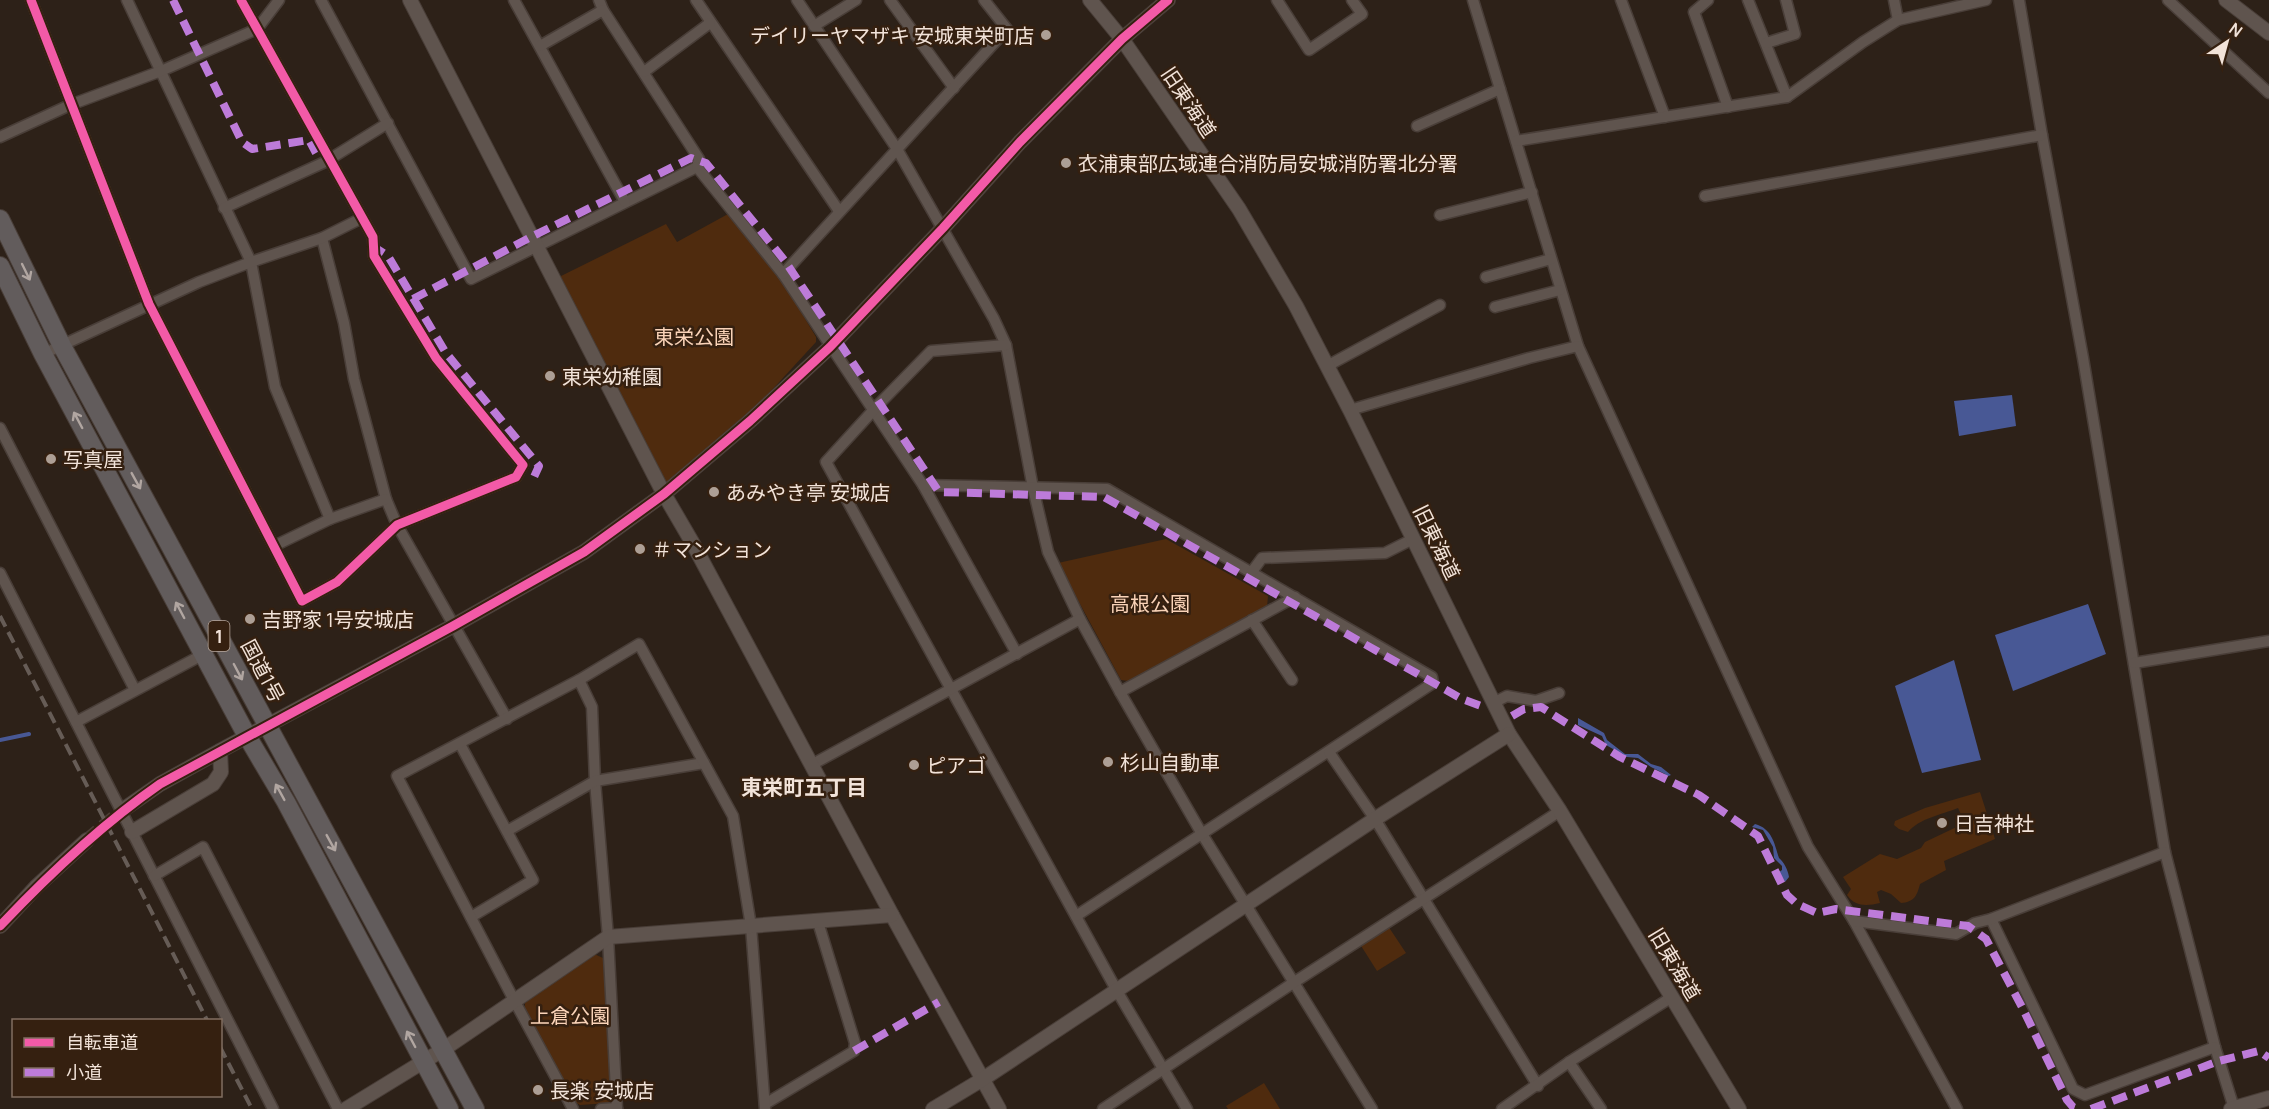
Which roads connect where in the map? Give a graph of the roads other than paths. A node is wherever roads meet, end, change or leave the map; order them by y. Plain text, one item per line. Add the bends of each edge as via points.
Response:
1 (31, 0) edge
2 (127, 0) edge
3 (241, 0) edge
4 (279, 0) edge
5 (321, 0) edge
6 (410, 0) edge
7 (514, 0) edge
8 (696, 0) edge
9 (796, 0) edge
10 (856, 0) edge
11 (890, 0) edge
12 (984, 0) edge
13 (1090, 0) edge
14 (1168, 0) edge
15 (1277, 0) edge
16 (1352, 0) edge
17 (1473, 0) edge
18 (1621, 0) edge
19 (1708, 0) edge
20 (1748, 0) edge
21 (1786, 0) edge
22 (1894, 0) edge
23 (1986, 0) edge
24 (2019, 0) edge
25 (2168, 0) edge
26 (2226, 0) edge
27 (601, 5) edge
28 (1898, 20) junction
29 (710, 23) junction
30 (814, 26) junction
31 (257, 29) junction
32 (2269, 33) edge
33 (1122, 39) junction
34 (1766, 43) junction
35 (540, 46) junction
36 (161, 71) junction
37 (644, 72) junction
38 (954, 88) junction
39 (1500, 89) junction
40 (2269, 93) edge
41 (1787, 97) junction
42 (70, 105) junction
43 (1728, 107) junction
44 (1665, 117) junction
45 (388, 123) junction
46 (1417, 126) dead end
47 (2042, 135) junction
48 (0, 137) edge
49 (1516, 141) junction
50 (897, 149) junction
51 (329, 158) junction
52 (697, 167) junction
53 (1532, 192) junction
54 (1705, 196) dead end
55 (625, 202) junction
56 (224, 208) junction
57 (839, 211) junction
58 (1440, 215) dead end
59 (362, 218) junction
60 (0, 219) edge
61 (943, 228) junction
62 (322, 238) junction
63 (537, 245) junction
64 (1551, 259) junction
65 (251, 262) junction
66 (0, 266) edge
67 (783, 274) junction
68 (1486, 277) dead end
69 (1560, 290) junction
70 (148, 304) junction
71 (1440, 305) dead end
72 (1495, 307) dead end
73 (1006, 345) junction
74 (62, 346) junction
75 (1578, 346) junction
76 (830, 347) junction
77 (43, 354) junction
78 (1327, 366) junction
79 (873, 410) junction
80 (1350, 410) junction
81 (0, 428) edge
82 (922, 485) junction
83 (1033, 488) junction
84 (664, 494) junction
85 (386, 499) junction
86 (330, 519) junction
87 (397, 525) junction
88 (1413, 539) junction
89 (274, 546) junction
90 (0, 573) edge
91 (1251, 573) junction
92 (1295, 597) junction
93 (1080, 619) junction
94 (1252, 620) junction
95 (453, 626) junction
96 (2269, 640) edge
97 (204, 654) junction
98 (1017, 654) junction
99 (2134, 663) junction
100 (579, 680) junction
101 (1292, 680) dead end
102 (135, 690) junction
103 (951, 690) junction
104 (1120, 692) junction
105 (1559, 693) dead end
106 (1495, 702) junction
107 (507, 719) junction
108 (76, 722) junction
109 (266, 725) junction
110 (1509, 734) junction
111 (247, 736) junction
112 (460, 744) junction
113 (220, 751) junction
114 (1329, 752) junction
115 (704, 763) junction
116 (813, 765) junction
117 (595, 781) junction
118 (124, 809) tunnel mouth
119 (1560, 812) junction
120 (1375, 819) junction
121 (507, 831) junction
122 (132, 832) junction
123 (1202, 834) junction
124 (87, 840) tunnel mouth
125 (2165, 852) junction
126 (154, 876) junction
127 (1424, 898) junction
128 (1245, 906) junction
129 (892, 915) junction
130 (1076, 916) junction
131 (471, 917) junction
132 (1991, 919) junction
133 (1854, 921) junction
134 (818, 922) junction
135 (0, 926) edge
136 (751, 926) junction
137 (608, 937) junction
138 (1293, 983) junction
139 (1117, 991) junction
140 (1672, 997) junction
141 (514, 1000) junction
142 (2215, 1047) junction
143 (444, 1049) junction
144 (424, 1062) junction
145 (1569, 1062) junction
146 (1163, 1068) junction
147 (983, 1079) junction
148 (1538, 1086) junction
149 (2269, 1098) edge
150 (765, 1106) edge
151 (2233, 1108) edge
152 (273, 1109) edge
153 (338, 1109) edge
154 (346, 1109) edge
155 (449, 1109) edge
156 (475, 1109) edge
157 (573, 1109) edge
158 (601, 1109) edge
159 (617, 1109) edge
160 (933, 1109) edge
161 (999, 1109) edge
162 (1103, 1109) edge
163 (1187, 1109) edge
164 (1371, 1109) edge
165 (1502, 1109) edge
166 (1601, 1109) edge
167 (1739, 1109) edge
168 (1957, 1109) edge

1 - 42 street
2 - 36 street
3 - 31 street
4 - 31 street
5 - 45 street
6 - 63 street
7 - 35 street
8 - 29 street
9 - 30 street
10 - 30 street
11 - 38 street
12 - 38 street via 1008,28
13 - 33 street, 旧東海道
14 - 33 street
15 - 16 street via 1309,50 1362,14
17 - 39 street
18 - 44 street
19 - 43 street via 1694,12
20 - 34 street
21 - 34 street via 1795,34
22 - 28 street
23 - 28 street
24 - 47 street
25 - 40 street
26 - 32 street
27 - 35 street
27 - 37 street
28 - 41 street
29 - 37 street
29 - 57 street
30 - 50 street
31 - 36 street
31 - 51 street
33 - 61 street via 1020,142
33 - 78 street, 旧東海道 via 1239,209
34 - 41 street
35 - 55 street
36 - 42 street
36 - 56 street
37 - 52 street via 699,159
38 - 50 street
39 - 46 street
39 - 49 street
41 - 43 street
42 - 48 street
42 - 70 street
43 - 44 street
44 - 49 street
45 - 51 street
45 - 63 street via 471,279
47 - 54 street
47 - 99 street
49 - 53 street
50 - 57 street
50 - 61 street
51 - 56 street
51 - 59 street
52 - 55 street
52 - 67 street
53 - 58 street
53 - 64 street
55 - 63 street
56 - 65 street
57 - 67 street
59 - 62 street
59 - 87 street via 373,237 374,256 436,358 524,465 516,477
60 -> 74 highway, 国道1号 / 1
61 - 73 street
61 - 76 street
62 - 65 street
62 - 85 street
63 - 84 street
64 - 68 street
64 - 69 street
65 - 70 street
65 - 86 street via 275,387
66 - 77 highway, 1
67 - 76 street
69 - 72 street
69 - 75 street
70 - 74 street
70 - 89 street
71 - 78 street
73 - 79 street via 931,351
73 - 83 street
74 - 77 street
74 -> 109 highway, 国道1号 / 1
75 - 80 street
75 - 133 street via 1808,847
76 - 79 street
76 - 84 street
97 -> 77 highway, 1
78 - 80 street, 旧東海道
79 - 82 street
79 - 103 street via 826,462
80 - 88 street, 旧東海道
81 - 102 street
82 - 83 street
82 - 98 street
83 - 91 street via 1107,489
83 - 93 street via 1048,552
84 - 95 street via 584,552
84 - 116 street
85 - 86 street
85 - 87 street
86 - 89 street
87 - 89 street via 337,582 302,601
87 - 95 street
88 - 91 street via 1385,553 1262,558
88 - 106 street, 旧東海道
90 - 108 street
91 - 92 street
92 - 94 street
92 - 114 street via 1432,677 1433,682
93 - 98 street
93 - 104 street
94 - 101 street
94 - 104 street
95 - 107 street
95 - 109 street
96 - 99 street
97 - 102 street
97 - 111 highway, 1
98 - 103 street
99 - 125 street
100 - 107 street
100 - 115 street via 639,644
100 - 117 street via 592,707
102 - 108 street
103 - 116 street
103 - 130 street
104 - 123 street
105 - 106 street via 1536,701 1507,696
106 - 110 street, 旧東海道
107 - 112 street
108 - 122 street
109 - 111 street
109 -> 143 highway, 国道1号 / 1
110 - 119 street, 旧東海道
110 - 120 street
111 - 113 street
144 -> 111 highway, 1
112 - 121 street
112 - 131 street via 397,776
113 - 118 street
113 - 122 street via 221,772 213,784
114 - 120 street
114 - 123 street
115 - 117 street
115 - 136 street via 733,816
116 - 129 street
117 - 121 street
117 - 137 street
119 - 127 street
119 - 140 street, 旧東海道
120 - 127 street
120 - 128 street
121 - 131 street via 534,880
122 - 126 street
123 - 128 street
123 - 130 street
124 - 135 street
125 - 132 street
125 - 142 street
126 - 152 street
126 - 153 street via 203,847
127 - 138 street
127 - 148 street
128 - 138 street
128 - 139 street
129 - 134 street
129 - 147 street
130 - 139 street
131 - 141 street
132 - 133 street via 1956,934
132 - 142 street via 2073,1089 2085,1095
133 - 168 street
134 - 136 street
134 - 150 street via 855,1043 854,1051
136 - 137 street
136 - 150 street
137 - 141 street
137 - 159 street
138 - 146 street
138 - 164 street
139 - 146 street
139 - 147 street
140 - 145 street
140 - 167 street, 旧東海道
141 - 143 street
141 - 157 street
142 - 151 street
143 - 144 street
143 - 156 highway, 国道1号 / 1
144 - 154 street
144 - 155 highway, 1
145 - 148 street
145 - 166 street
146 - 162 street
146 - 163 street
147 - 160 street
147 - 161 street
148 - 165 street
149 - 151 street
158 - 159 street

